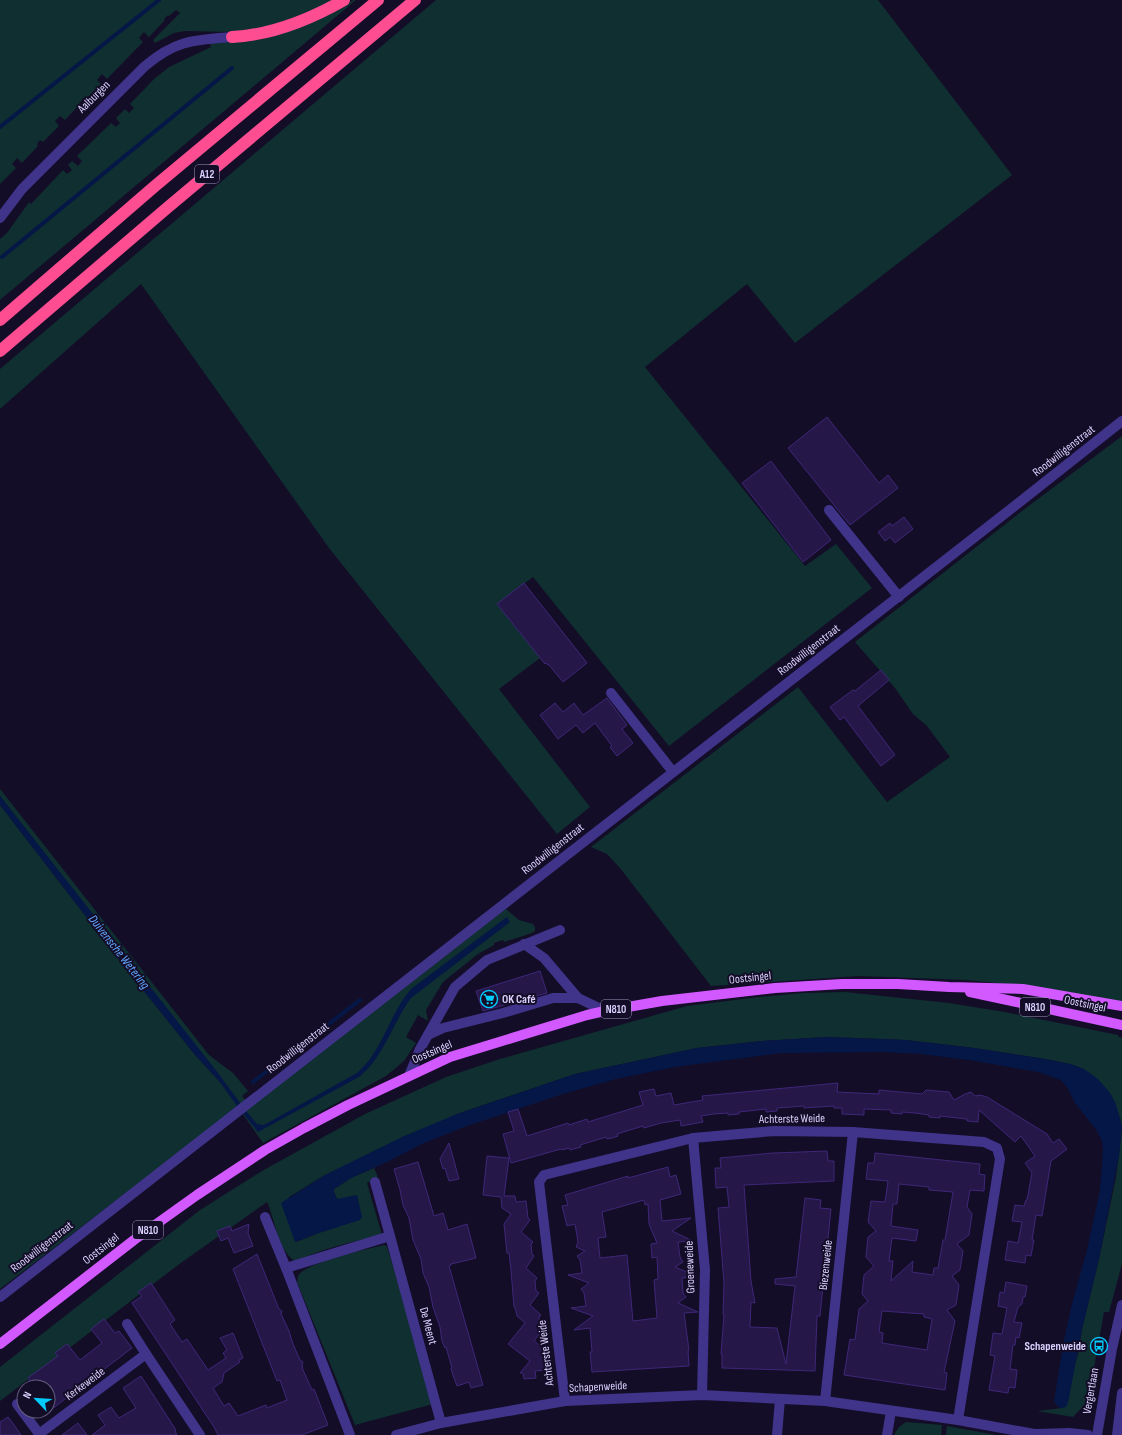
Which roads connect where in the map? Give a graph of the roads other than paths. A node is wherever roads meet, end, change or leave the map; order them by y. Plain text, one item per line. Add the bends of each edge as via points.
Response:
1 (344, 0) edge
2 (378, 0) edge
3 (415, 0) edge
4 (232, 37) joint
5 (0, 218) edge
6 (0, 320) edge
7 (0, 351) edge
8 (1122, 421) edge
9 (828, 510) dead end
10 (899, 597) junction
11 (611, 693) dead end
12 (673, 772) junction
13 (560, 930) dead end
14 (524, 944) junction
15 (949, 987) junction
16 (578, 998) junction
17 (1122, 1006) edge
18 (605, 1011) junction
19 (1122, 1025) edge
20 (428, 1035) junction
21 (409, 1076) junction
22 (853, 1132) junction
23 (693, 1138) junction
24 (374, 1182) dead end
25 (266, 1217) dead end
26 (390, 1236) junction
27 (286, 1268) junction
28 (0, 1297) edge
29 (1122, 1305) edge
30 (127, 1324) dead end
31 (0, 1344) edge
32 (146, 1354) junction
33 (1122, 1393) edge
34 (702, 1395) junction
35 (780, 1399) junction
36 (824, 1401) junction
37 (565, 1402) junction
38 (891, 1411) junction
39 (28, 1419) edge
40 (958, 1420) junction
41 (441, 1423) junction
42 (1038, 1434) edge
43 (39, 1435) edge
44 (200, 1435) edge
45 (350, 1435) edge
46 (396, 1435) edge
47 (777, 1435) edge
48 (887, 1435) edge
49 (1088, 1435) edge
50 (1097, 1435) edge
51 (1117, 1435) edge

1 - 4 highway via 306,20 286,27 252,36
2 - 6 highway, A12 via 161,181
3 - 7 highway, A12
4 - 5 street, Aalburgen via 195,39 170,48 144,66 22,189
8 - 10 street, Roodwilligenstraat
9 - 10 street
10 - 12 street, Roodwilligenstraat
11 - 12 street
12 - 28 street, Roodwilligenstraat
13 - 14 street
14 - 16 street via 544,958
14 - 20 street via 487,960 455,987
15 - 17 main road, Oostsingel / N810 via 1023,989
15 - 18 main road, Oostsingel / N810 via 842,984 775,988 662,1001
15 - 19 main road, Oostsingel / N810
16 - 18 street
16 - 20 street via 553,998 443,1028
18 - 21 main road, Oostsingel / N810 via 450,1057
20 - 21 street
21 - 31 main road, Oostsingel / N810 via 348,1105 265,1150 134,1240
22 - 23 street, Achterste Weide via 774,1131
22 - 36 street, Biezenweide
22 - 40 street, Achterste Weide via 984,1142 997,1148 1000,1159
23 - 34 street, Groeneweide via 705,1270
23 - 37 street, Achterste Weide via 544,1174 539,1182
24 - 26 street, De Meent
25 - 27 street
26 - 27 street
26 - 41 street, De Meent
27 - 45 street
29 - 50 street, Vergertlaan
30 - 32 street
32 - 43 street, Kerkeweide
32 - 44 street
33 - 51 street
34 - 35 street, Schapenweide
34 - 37 street, Schapenweide
35 - 36 street, Schapenweide
35 - 47 street
36 - 38 street, Schapenweide
37 - 41 street, Schapenweide
38 - 40 street, Schapenweide
38 - 48 street
39 - 43 street, Kerkeweide
40 - 42 street, Schapenweide
41 - 46 street, Schapenweide
42 - 49 street, Schapenweide

